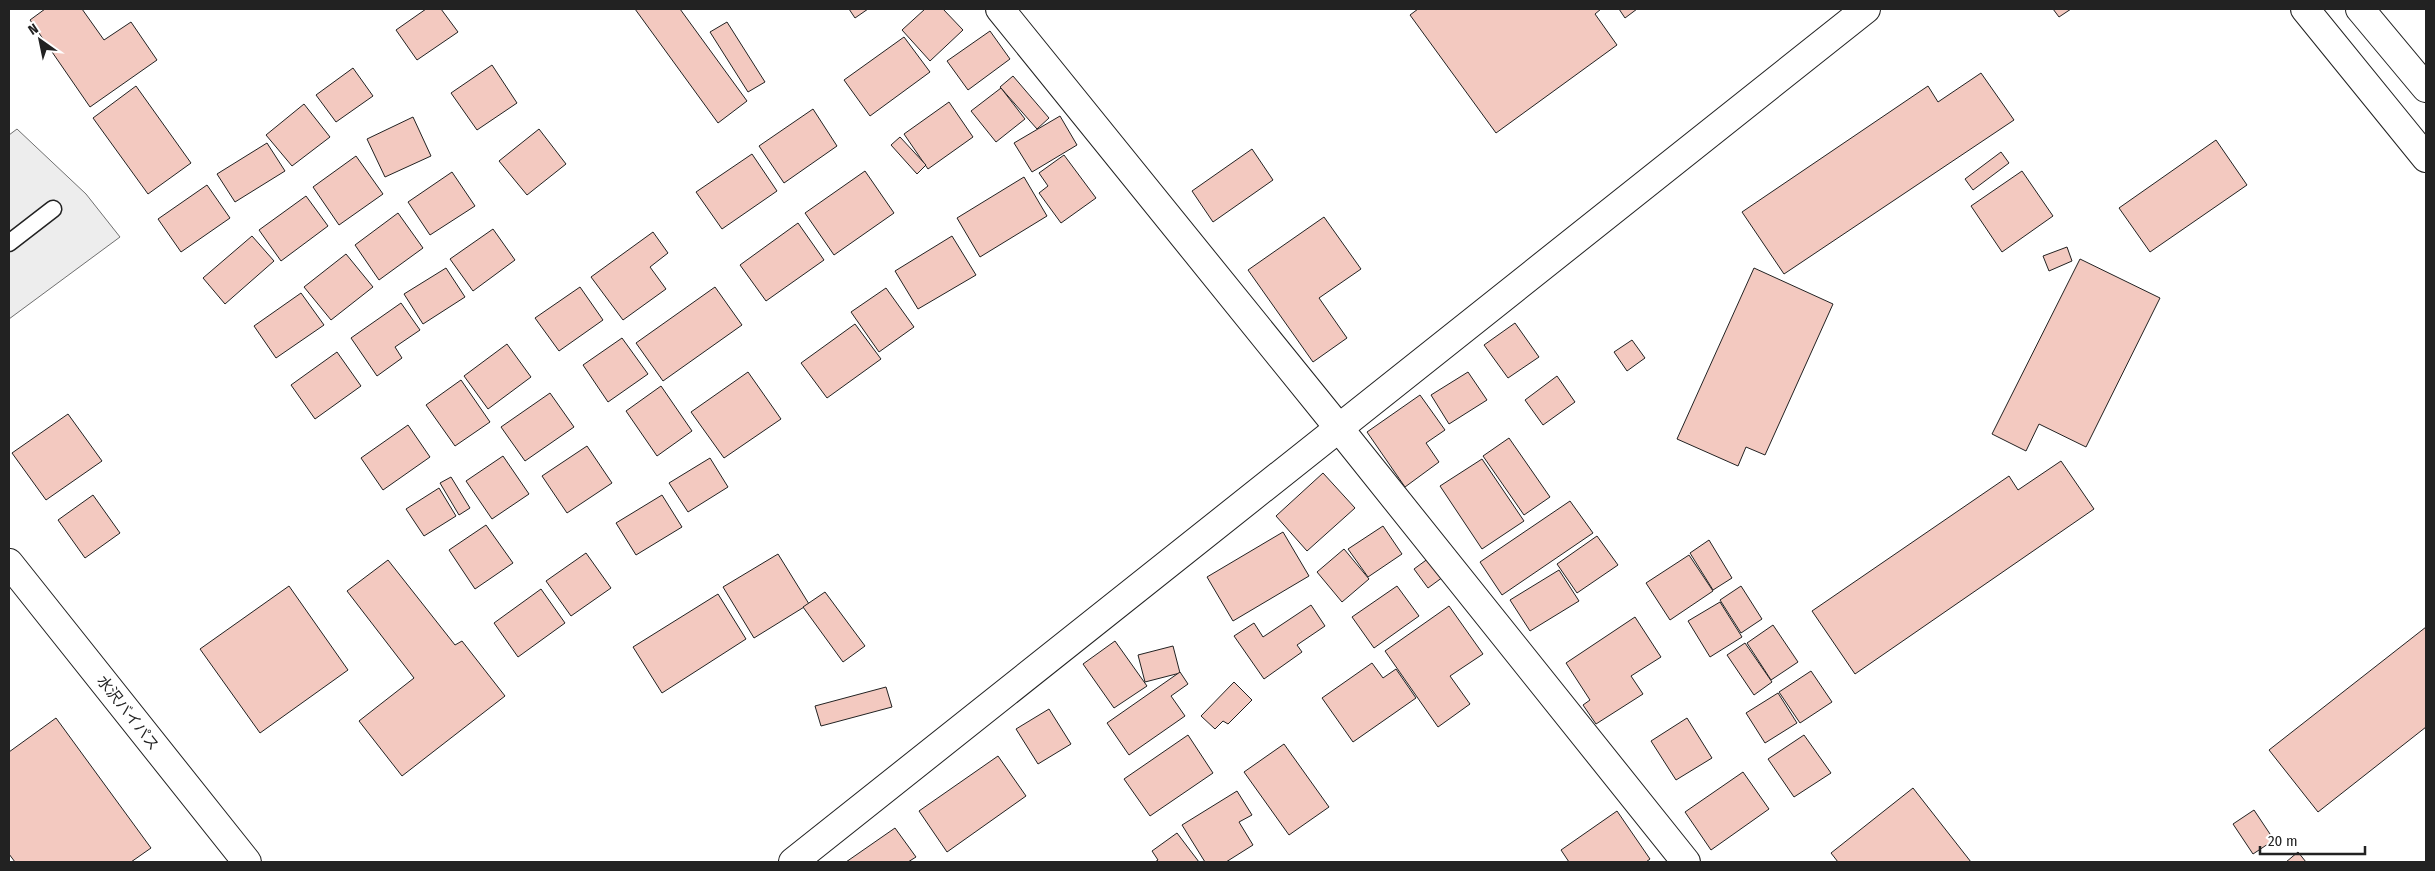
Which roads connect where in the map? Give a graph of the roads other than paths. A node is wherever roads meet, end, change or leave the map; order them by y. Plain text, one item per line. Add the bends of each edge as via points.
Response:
1 (1000, 9) edge
2 (1866, 9) edge
3 (2305, 9) edge
4 (2360, 9) edge
5 (2426, 88) edge
6 (2426, 158) edge
7 (53, 209) dead end
8 (9, 243) edge
9 (1338, 427) junction
10 (9, 563) edge
11 (247, 862) edge
12 (792, 862) edge
13 (1686, 862) edge

1 - 9 main road
2 - 9 main road
3 - 6 main road
4 - 5 main road
7 - 8 lane
9 - 12 main road
9 - 13 main road
10 - 11 main road, 水沢バイパス

